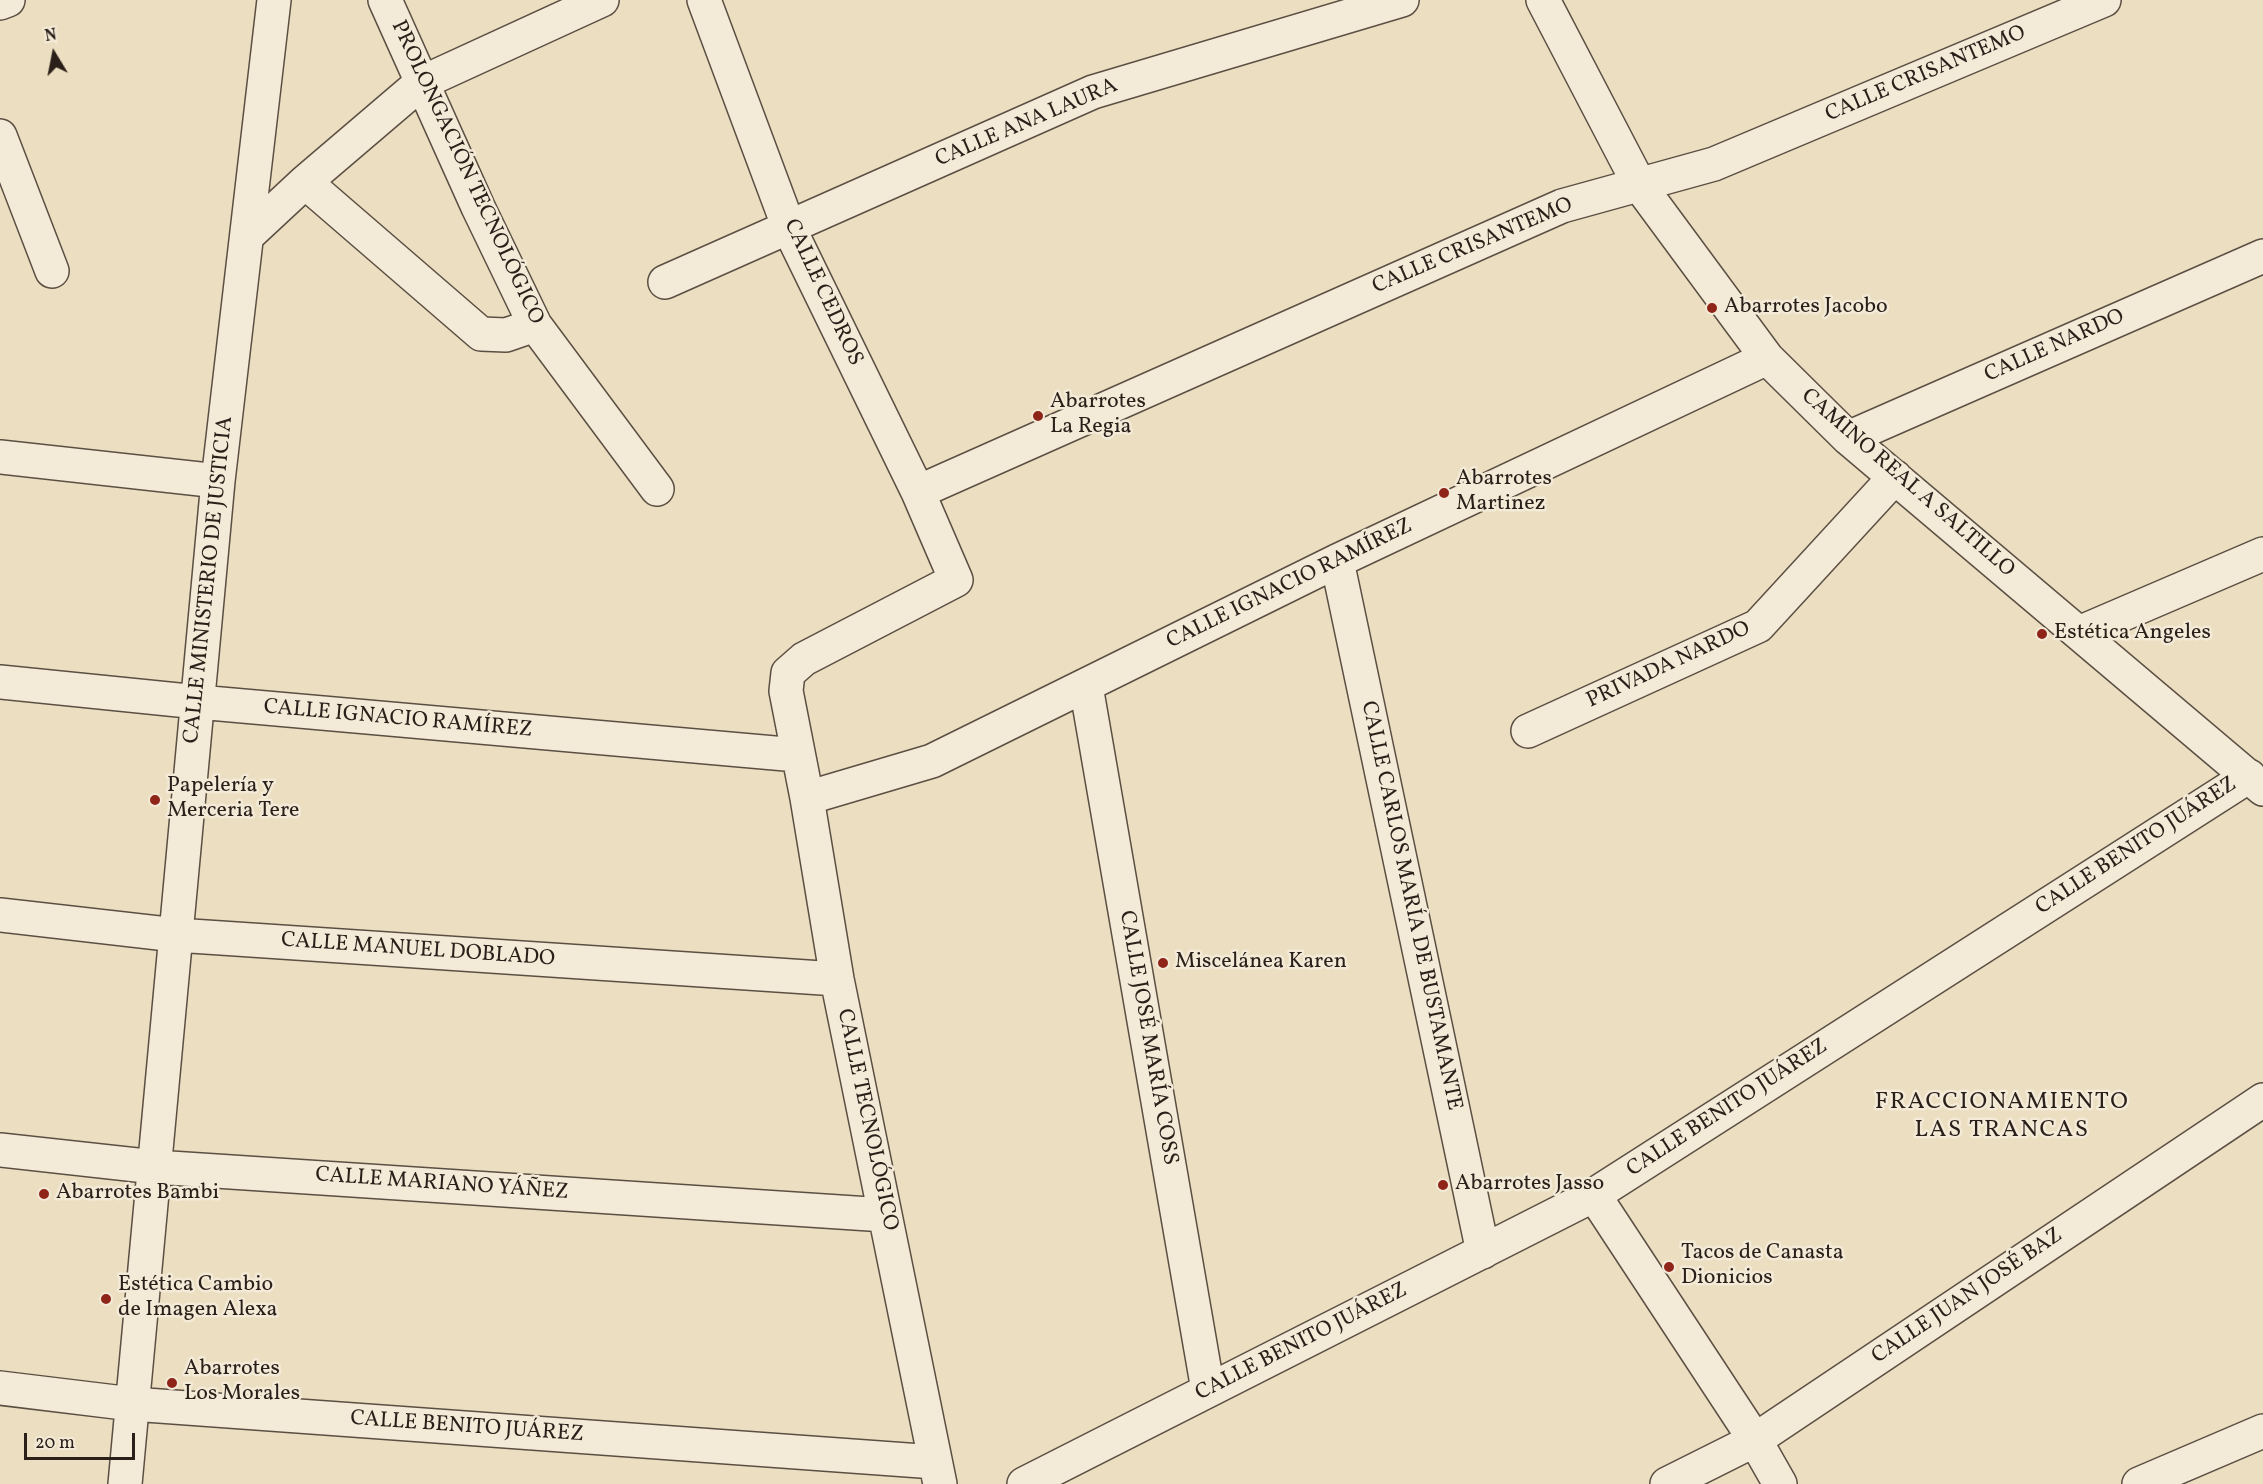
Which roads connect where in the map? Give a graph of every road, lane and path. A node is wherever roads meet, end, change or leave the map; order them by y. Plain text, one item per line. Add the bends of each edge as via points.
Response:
1 (8, 0) edge
2 (274, 0) edge
3 (385, 0) edge
4 (602, 0) edge
5 (704, 0) edge
6 (1402, 0) edge
7 (1544, 0) edge
8 (2104, 0) edge
9 (0, 3) edge
10 (421, 83) junction
11 (0, 136) edge
12 (305, 182) junction
13 (1640, 186) junction
14 (789, 228) junction
15 (247, 236) junction
16 (2263, 256) edge
17 (52, 271) dead end
18 (665, 282) dead end
19 (535, 325) junction
20 (1767, 358) junction
21 (1848, 438) junction
22 (0, 457) edge
23 (1895, 477) junction
24 (218, 481) junction
25 (657, 489) dead end
26 (918, 492) junction
27 (2263, 554) edge
28 (1337, 561) junction
29 (956, 580) joint
30 (2079, 633) junction
31 (0, 682) edge
32 (1086, 686) junction
33 (198, 702) junction
34 (1528, 731) dead end
35 (797, 755) junction
36 (2256, 782) edge
37 (807, 798) junction
38 (0, 915) edge
39 (176, 935) junction
40 (837, 979) junction
41 (2263, 1100) edge
42 (0, 1150) edge
43 (155, 1167) junction
44 (1594, 1195) junction
45 (885, 1215) junction
46 (1483, 1252) junction
47 (0, 1388) edge
48 (1208, 1390) junction
49 (132, 1404) junction
50 (2263, 1431) edge
51 (1755, 1440) junction
52 (938, 1473) edge
53 (125, 1484) edge
54 (1024, 1484) edge
55 (1667, 1484) edge
56 (1780, 1484) edge
57 (2139, 1484) edge

1 - 9 street
2 - 15 street, CALLE MINISTERIO DE JUSTICIA
3 - 10 street, PROLONGACIÓN TECNOLÓGICO
4 - 10 street
5 - 14 street, CALLE CEDROS
6 - 14 street, CALLE ANA LAURA via 1093,92
7 - 13 street, CAMINO REAL A SALTILLO
8 - 13 street, CALLE CRISANTEMO via 1714,164
10 - 12 street
10 - 19 street, PROLONGACIÓN TECNOLÓGICO
11 - 17 street
12 - 15 street
12 - 19 street via 481,334 506,335
13 - 20 street, CAMINO REAL A SALTILLO
13 - 26 street, CALLE CRISANTEMO via 1562,206
14 - 18 street, CALLE ANA LAURA
14 - 26 street, CALLE CEDROS
15 - 24 street, CALLE MINISTERIO DE JUSTICIA
16 - 21 street, CALLE NARDO
19 - 25 street, PROLONGACIÓN TECNOLÓGICO
20 - 21 street, CAMINO REAL A SALTILLO
20 - 28 street, CALLE IGNACIO RAMÍREZ
21 - 23 street, CAMINO REAL A SALTILLO
22 - 24 street
23 - 30 street, CAMINO REAL A SALTILLO
23 - 34 street, PRIVADA NARDO via 1758,626
24 - 33 street, CALLE MINISTERIO DE JUSTICIA
26 - 29 street, CALLE CEDROS
27 - 30 street
28 - 32 street, CALLE IGNACIO RAMÍREZ
28 - 46 street, CALLE CARLOS MARÍA DE BUSTAMANTE
29 - 35 street, CALLE TECNOLÓGICO via 804,659 788,673 786,691
30 - 36 street, CAMINO REAL A SALTILLO
31 - 33 street, CALLE IGNACIO RAMÍREZ
32 - 37 street, CALLE IGNACIO RAMÍREZ via 932,761
32 - 48 street, CALLE JOSÉ MARÍA COSS
33 - 35 street, CALLE IGNACIO RAMÍREZ
33 - 39 street, CALLE MINISTERIO DE JUSTICIA
35 - 37 street, CALLE TECNOLÓGICO
36 - 44 street, CALLE BENITO JUÁREZ
37 - 40 street, CALLE TECNOLÓGICO
38 - 39 street, CALLE MANUEL DOBLADO
39 - 40 street, CALLE MANUEL DOBLADO
39 - 43 street, CALLE MINISTERIO DE JUSTICIA
40 - 45 street, CALLE TECNOLÓGICO
41 - 51 street, CALLE JUAN JOSÉ BAZ
42 - 43 street, CALLE MARIANO YÁÑEZ
43 - 45 street, CALLE MARIANO YÁÑEZ
43 - 49 street, CALLE MINISTERIO DE JUSTICIA
44 - 46 street, CALLE BENITO JUÁREZ
44 - 51 street
45 - 52 street, CALLE TECNOLÓGICO
46 - 48 street, CALLE BENITO JUÁREZ
47 - 49 street, CALLE BENITO JUÁREZ
48 - 54 street, CALLE BENITO JUÁREZ
49 - 52 street, CALLE BENITO JUÁREZ
49 - 53 street, CALLE MINISTERIO DE JUSTICIA
50 - 57 street
51 - 55 street, CALLE JUAN JOSÉ BAZ
51 - 56 street

